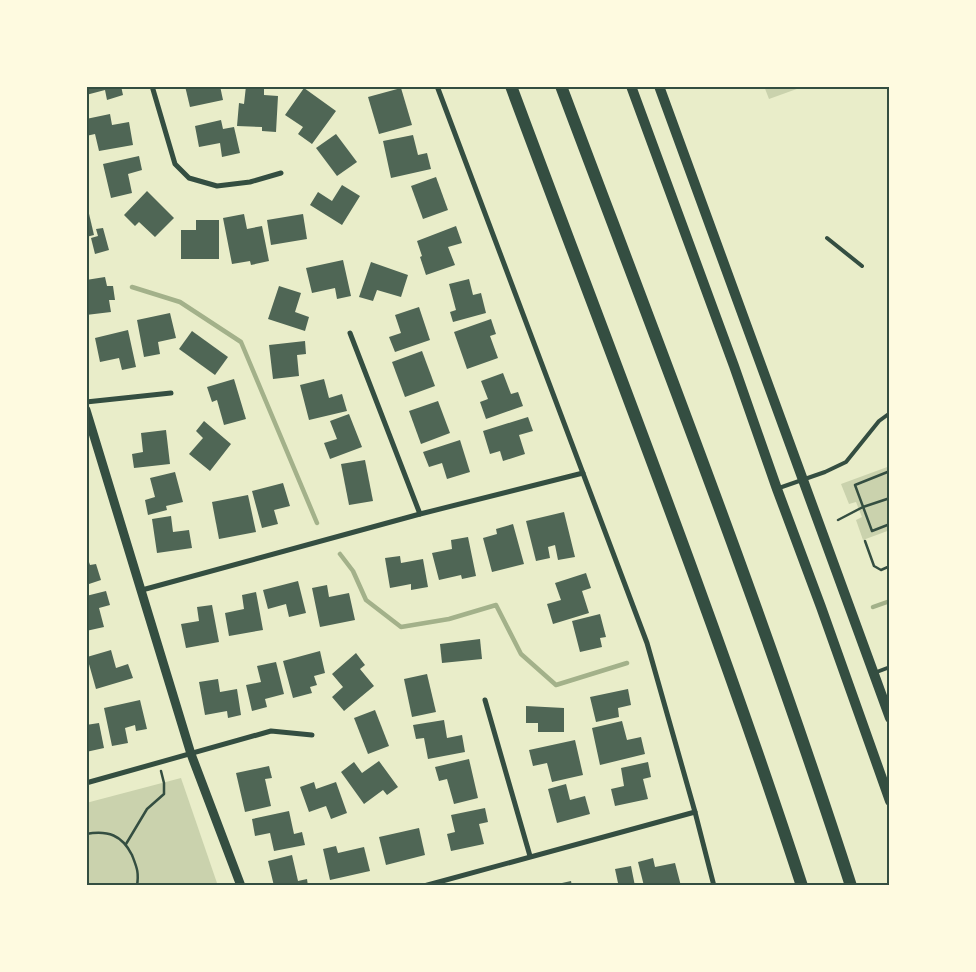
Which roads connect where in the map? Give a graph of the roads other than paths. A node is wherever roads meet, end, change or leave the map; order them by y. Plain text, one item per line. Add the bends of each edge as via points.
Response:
1 (152, 86) edge
2 (438, 86) edge
3 (511, 86) edge
4 (561, 86) edge
5 (631, 86) edge
6 (659, 86) edge
7 (281, 173) dead end
8 (827, 238) dead end
9 (862, 266) dead end
10 (350, 333) dead end
11 (171, 393) dead end
12 (86, 402) edge
13 (86, 410) edge
14 (890, 413) edge
15 (583, 473) junction
16 (803, 480) junction
17 (776, 489) junction
18 (420, 514) junction
19 (142, 590) junction
20 (890, 667) edge
21 (874, 673) junction
22 (485, 700) dead end
23 (890, 718) edge
24 (312, 735) dead end
25 (191, 754) junction
26 (86, 783) edge
27 (890, 801) edge
28 (695, 812) junction
29 (530, 856) junction
30 (241, 886) edge
31 (424, 886) edge
32 (714, 886) edge
33 (802, 886) edge
34 (851, 886) edge

1 - 7 street via 175,164 189,178 217,186 250,182
2 - 15 street
3 - 33 highway via 702,593
4 - 34 highway via 746,578 810,756
5 - 17 main road
6 - 16 main road
8 - 9 lane
10 - 18 street
11 - 12 street
13 - 19 street
14 - 16 lane via 879,421 846,462
15 - 18 street
15 - 28 street via 647,643
16 - 17 lane
16 - 21 main road
17 - 27 main road
18 - 19 street
19 - 25 street
20 - 21 lane
21 - 23 main road
22 - 29 street
24 - 25 street via 271,731
25 - 26 street
25 - 30 street
28 - 29 street
28 - 32 street
29 - 31 street

